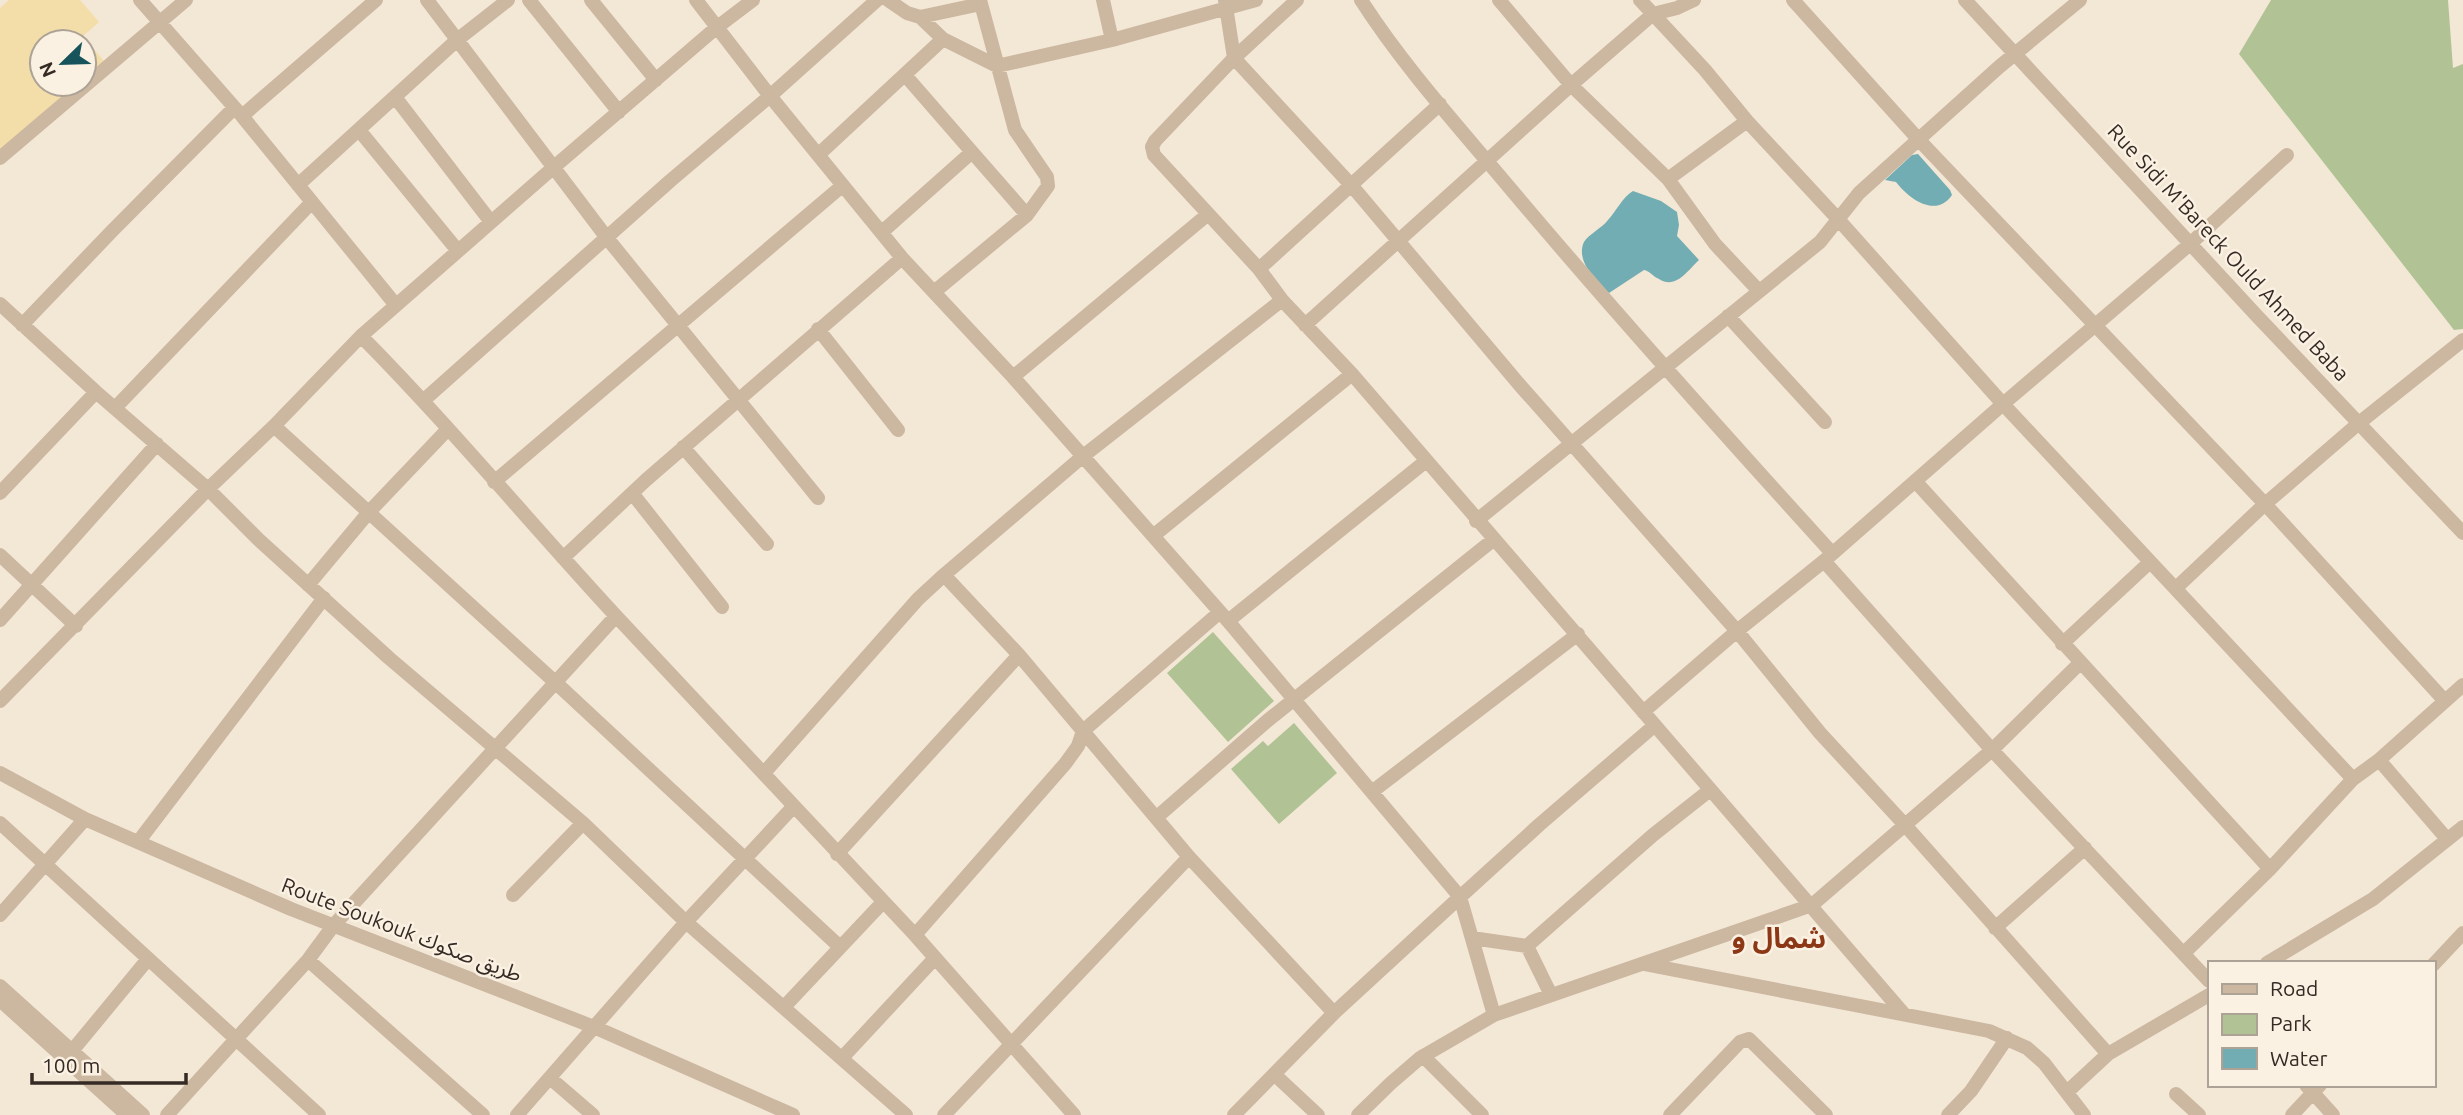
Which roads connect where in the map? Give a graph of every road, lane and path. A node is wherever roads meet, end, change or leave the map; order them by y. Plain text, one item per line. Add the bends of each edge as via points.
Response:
1 (140, 0) edge
2 (186, 0) edge
3 (376, 0) edge
4 (428, 0) edge
5 (508, 0) edge
6 (529, 0) edge
7 (591, 0) edge
8 (696, 0) edge
9 (753, 0) edge
10 (877, 0) edge
11 (888, 0) edge
12 (1102, 0) edge
13 (1256, 0) edge
14 (1297, 0) edge
15 (1361, 0) edge
16 (1499, 0) edge
17 (1640, 0) edge
18 (1694, 0) edge
19 (1793, 0) edge
20 (1965, 0) edge
21 (2080, 0) edge
22 (981, 2) edge
23 (1226, 4) edge
24 (1653, 14) junction
25 (920, 16) junction
26 (159, 23) junction
27 (716, 28) junction
28 (943, 38) junction
29 (457, 40) junction
30 (1112, 40) junction
31 (2016, 55) junction
32 (1234, 58) junction
33 (998, 66) junction
34 (905, 75) junction
35 (656, 80) junction
36 (1571, 85) junction
37 (770, 96) junction
38 (395, 97) junction
39 (1440, 104) junction
40 (238, 112) junction
41 (619, 112) junction
42 (1747, 121) junction
43 (359, 130) junction
44 (1919, 140) junction
45 (972, 152) junction
46 (818, 155) junction
47 (2287, 155) dead end
48 (0, 158) edge
49 (1487, 161) junction
50 (554, 167) junction
51 (1668, 179) junction
52 (298, 185) junction
53 (842, 186) junction
54 (1352, 186) junction
55 (312, 203) junction
56 (1027, 215) junction
57 (1207, 215) junction
58 (1837, 218) junction
59 (491, 222) junction
60 (882, 232) junction
61 (607, 238) junction
62 (1399, 242) junction
63 (2190, 244) junction
64 (458, 251) junction
65 (902, 257) junction
66 (1259, 269) junction
67 (1759, 291) junction
68 (934, 292) junction
69 (1282, 300) junction
70 (395, 304) junction
71 (2, 310) edge
72 (1728, 316) junction
73 (2095, 324) junction
74 (22, 325) junction
75 (1305, 325) junction
76 (678, 326) junction
77 (818, 329) junction
78 (361, 336) junction
79 (2463, 340) edge
80 (1664, 368) junction
81 (1352, 374) junction
82 (1013, 377) junction
83 (96, 392) junction
84 (738, 399) junction
85 (424, 400) junction
86 (2003, 404) junction
87 (115, 408) junction
88 (1825, 422) dead end
89 (2359, 423) junction
90 (274, 426) junction
91 (448, 429) junction
92 (898, 430) dead end
93 (1571, 443) junction
94 (157, 444) junction
95 (683, 447) junction
96 (1082, 457) junction
97 (1426, 460) junction
98 (1915, 481) junction
99 (494, 482) junction
100 (208, 489) junction
101 (0, 493) edge
102 (632, 493) junction
103 (818, 498) dead end
104 (2265, 504) junction
105 (369, 512) junction
106 (1476, 521) junction
107 (2463, 533) edge
108 (1153, 536) junction
109 (1493, 540) junction
110 (767, 544) dead end
111 (0, 555) edge
112 (1828, 557) junction
113 (563, 558) junction
114 (2150, 562) junction
115 (944, 575) junction
116 (32, 585) junction
117 (308, 585) junction
118 (2176, 588) junction
119 (324, 598) junction
120 (722, 607) dead end
121 (616, 616) junction
122 (1224, 616) junction
123 (0, 620) edge
124 (76, 626) junction
125 (1737, 631) junction
126 (1577, 634) junction
127 (2062, 644) junction
128 (1019, 655) junction
129 (2080, 663) junction
130 (555, 682) junction
131 (2463, 685) edge
132 (1296, 700) junction
133 (2444, 700) junction
134 (0, 701) edge
135 (1643, 712) junction
136 (1655, 725) junction
137 (1083, 731) junction
138 (496, 748) junction
139 (1992, 750) junction
140 (2379, 760) junction
141 (0, 773) edge
142 (764, 773) junction
143 (2353, 779) junction
144 (1710, 790) junction
145 (1373, 791) junction
146 (794, 806) junction
147 (1157, 817) junction
148 (85, 819) junction
149 (0, 823) edge
150 (583, 823) junction
151 (1905, 825) junction
152 (2463, 827) edge
153 (2447, 839) junction
154 (138, 842) junction
155 (2085, 848) junction
156 (838, 854) junction
157 (1189, 857) junction
158 (744, 859) junction
159 (45, 864) junction
160 (2270, 869) junction
161 (513, 895) dead end
162 (1460, 897) junction
163 (883, 902) junction
164 (1812, 905) junction
165 (0, 915) edge
166 (686, 922) junction
167 (334, 926) junction
168 (1995, 928) junction
169 (2463, 933) edge
170 (915, 935) junction
171 (1472, 938) junction
172 (1527, 946) junction
173 (840, 947) junction
174 (2184, 953) junction
175 (934, 958) junction
176 (148, 959) junction
177 (308, 960) junction
178 (2270, 961) edge
179 (1642, 963) junction
180 (2435, 963) edge
181 (2208, 980) edge
182 (0, 986) edge
183 (1551, 995) junction
184 (2208, 996) edge
185 (0, 1000) edge
186 (784, 1007) junction
187 (1334, 1013) junction
188 (1904, 1014) junction
189 (1494, 1015) junction
190 (594, 1027) junction
191 (2007, 1038) junction
192 (236, 1039) junction
193 (1010, 1044) junction
194 (72, 1051) junction
195 (2108, 1054) junction
196 (1423, 1056) junction
197 (842, 1058) junction
198 (1274, 1074) junction
199 (550, 1078) junction
200 (2313, 1088) edge
201 (2067, 1092) junction
202 (2176, 1094) dead end
203 (127, 1115) edge
204 (143, 1115) edge
205 (167, 1115) edge
206 (319, 1115) edge
207 (483, 1115) edge
208 (517, 1115) edge
209 (593, 1115) edge
210 (793, 1115) edge
211 (906, 1115) edge
212 (944, 1115) edge
213 (1074, 1115) edge
214 (1234, 1115) edge
215 (1318, 1115) edge
216 (1358, 1115) edge
217 (1482, 1115) edge
218 (1670, 1115) edge
219 (1826, 1115) edge
220 (1948, 1115) edge
221 (2084, 1115) edge
222 (2199, 1115) edge
223 (2292, 1115) edge
224 (2333, 1115) edge

1 - 26 street
2 - 26 street
3 - 40 street
4 - 29 street
5 - 29 street
6 - 41 street
7 - 35 street
8 - 27 street
9 - 27 street
10 - 37 street
11 - 25 street
12 - 30 street
13 - 23 street
14 - 32 street
15 - 39 street
16 - 36 street
17 - 24 street
18 - 24 street
19 - 44 street
20 - 31 street, Rue Sidi M'Bareck Ould Ahmed Baba
21 - 31 street
22 - 25 street
22 - 33 street
23 - 30 street
23 - 32 street
24 - 36 street
24 - 42 street
25 - 28 street
26 - 40 street
26 - 48 street
27 - 35 street
27 - 37 street
28 - 33 street
28 - 34 street
29 - 38 street
29 - 50 street
30 - 33 street
31 - 44 street
31 - 63 street, Rue Sidi M'Bareck Ould Ahmed Baba
32 - 54 street
32 - 57 street via 1152,147
33 - 56 street via 1015,130 1047,177 1048,186
34 - 45 street
34 - 46 street
35 - 41 street
36 - 49 street
36 - 51 street
37 - 46 street
37 - 61 street
38 - 43 street
38 - 59 street
39 - 49 street
39 - 54 street
40 - 52 street
40 - 74 street via 112,230
41 - 50 street
42 - 51 street
42 - 58 street
43 - 52 street
43 - 64 street
44 - 58 street
44 - 73 street
45 - 56 street
45 - 60 street
46 - 53 street
47 - 63 street
49 - 62 street
49 - 80 street
50 - 59 street
50 - 61 street
51 - 67 street via 1715,243
52 - 55 street
53 - 60 street
53 - 76 street
54 - 62 street
54 - 66 street
55 - 70 street
55 - 87 street
56 - 68 street
57 - 66 street
57 - 82 street
58 - 67 street via 1820,242
58 - 86 street
59 - 64 street
60 - 65 street
61 - 76 street
61 - 85 street
62 - 75 street
62 - 93 street
63 - 73 street
63 - 89 street, Rue Sidi M'Bareck Ould Ahmed Baba
64 - 70 street
65 - 68 street
65 - 77 street
66 - 69 street
67 - 72 street
68 - 82 street
69 - 75 street
69 - 96 street
70 - 78 street
71 - 74 street
72 - 80 street
72 - 88 street
73 - 86 street
73 - 104 street
74 - 83 street
75 - 81 street
76 - 84 street
76 - 99 street
77 - 84 street
77 - 92 street
78 - 85 street
78 - 90 street
79 - 89 street
80 - 93 street
80 - 112 street
81 - 97 street
81 - 108 street
82 - 96 street
83 - 87 street
83 - 101 street
84 - 95 street
84 - 103 street
85 - 91 street
86 - 98 street
86 - 114 street
87 - 94 street
89 - 104 street
89 - 107 street, Rue Sidi M'Bareck Ould Ahmed Baba
90 - 100 street
90 - 105 street
91 - 99 street
91 - 105 street
93 - 106 street
93 - 125 street
94 - 100 street
94 - 116 street
95 - 102 street
95 - 110 street
96 - 108 street
96 - 115 street
97 - 106 street
97 - 122 street
98 - 112 street
98 - 127 street
99 - 113 street
100 - 117 street
100 - 124 street
102 - 113 street
102 - 120 street
104 - 118 street
104 - 133 street
105 - 117 street
105 - 130 street
106 - 109 street
108 - 122 street
109 - 126 street
109 - 132 street
111 - 116 street
112 - 125 street
112 - 139 street
113 - 121 street
114 - 118 street
114 - 127 street
115 - 128 street
115 - 142 street
116 - 123 street
116 - 124 street
117 - 119 street
118 - 143 street
119 - 138 street
119 - 154 street
121 - 130 street
121 - 142 street
122 - 132 street
122 - 137 street
124 - 134 street
125 - 135 street
125 - 151 street via 1820,733
126 - 135 street
126 - 145 street
127 - 129 street
128 - 137 street
128 - 156 street
129 - 139 street
129 - 160 street
130 - 138 street
130 - 158 street
131 - 133 street
132 - 145 street
132 - 147 street
133 - 140 street
135 - 136 street
136 - 144 street
136 - 162 street
137 - 147 street
137 - 170 street via 1065,764
138 - 150 street
138 - 167 street
139 - 151 street
139 - 155 street
140 - 143 street
140 - 153 street
141 - 148 street, Route Soukouk طريق صكوك
142 - 146 street
143 - 160 street
144 - 164 street
144 - 172 street
145 - 162 street
146 - 156 street
146 - 158 street
147 - 157 street
148 - 154 street, Route Soukouk طريق صكوك
148 - 159 street
149 - 159 street
150 - 161 street
150 - 166 street
151 - 164 street
151 - 168 street
152 - 153 street
153 - 178 street via 2372,899
154 - 167 street, Route Soukouk طريق صكوك
155 - 168 street
155 - 174 street
156 - 163 street
157 - 187 street
157 - 193 street
158 - 166 street
158 - 173 street
159 - 165 street
159 - 176 street
160 - 174 street
162 - 171 street
162 - 187 street
163 - 170 street
163 - 173 street
164 - 179 street
164 - 188 street
166 - 186 street
166 - 190 street
167 - 177 street
167 - 190 street, Route Soukouk طريق صكوك
168 - 195 street
169 - 180 street
170 - 175 street
171 - 172 street
171 - 189 street
172 - 183 street
173 - 186 street
174 - 181 street
175 - 193 street
175 - 197 street
176 - 192 street
176 - 194 street
177 - 192 street
177 - 207 street
179 - 183 street
179 - 188 street
182 - 194 street
183 - 189 street
184 - 195 street
185 - 203 street
186 - 197 street
187 - 198 street
188 - 191 street
189 - 196 street
190 - 199 street
190 - 210 street, Route Soukouk طريق صكوك
191 - 201 street via 2045,1063
191 - 220 street
192 - 205 street
192 - 206 street
193 - 212 street
193 - 213 street
194 - 204 street
195 - 201 street
196 - 216 street
196 - 217 street
197 - 211 street
198 - 214 street
198 - 215 street
199 - 208 street
199 - 209 street
200 - 223 street
200 - 224 street
201 - 221 street
202 - 222 street
218 - 219 street via 1740,1042 1749,1039

